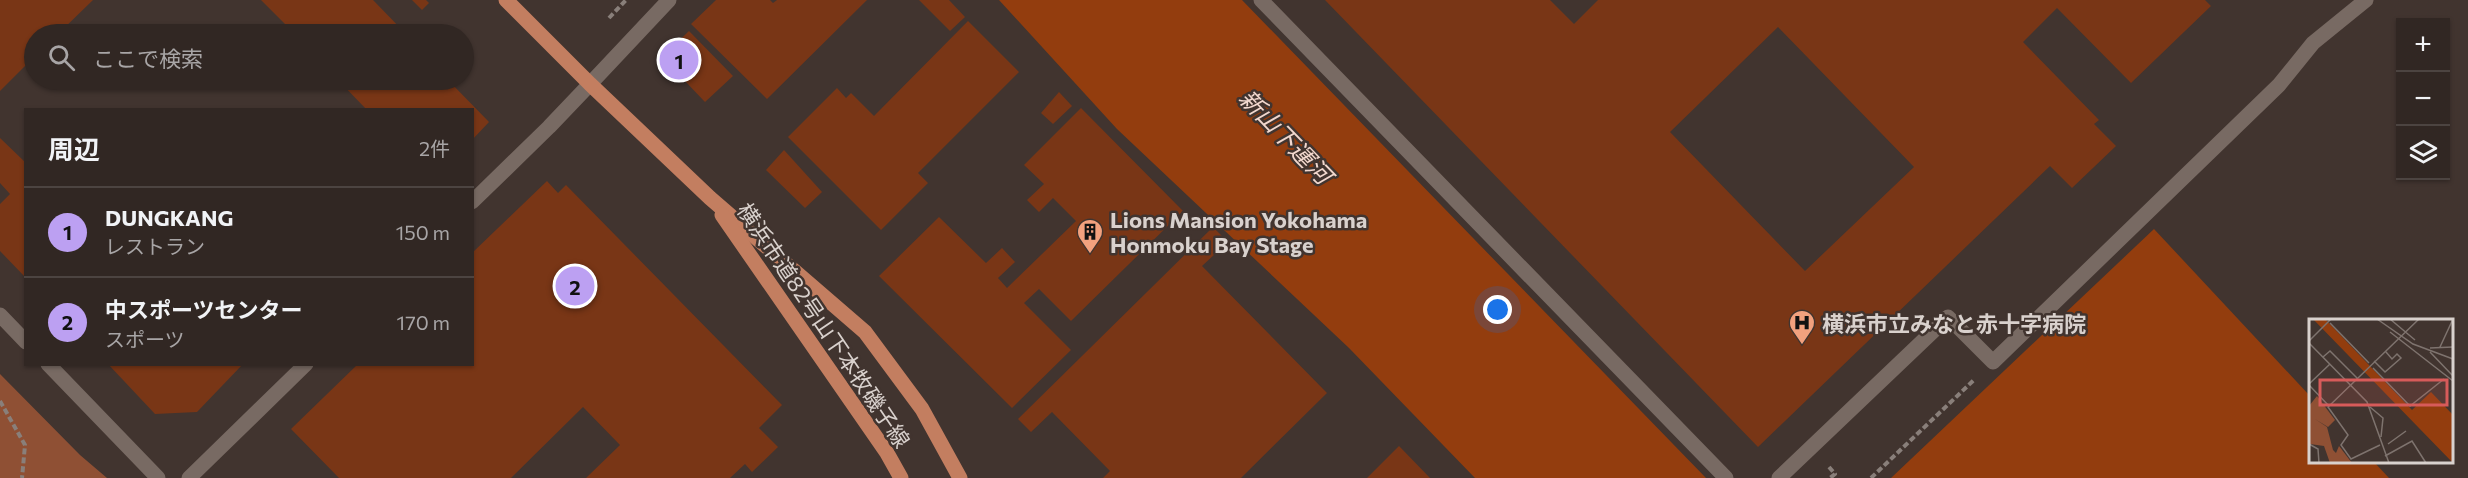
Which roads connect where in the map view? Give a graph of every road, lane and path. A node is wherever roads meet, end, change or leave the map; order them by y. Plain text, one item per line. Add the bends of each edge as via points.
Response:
1 (506, 0) edge
2 (626, 0) edge
3 (669, 0) edge
4 (1261, 0) edge
5 (2366, 0) edge
6 (609, 18) dead end
7 (590, 84) junction
8 (710, 198) junction
9 (474, 200) edge
10 (0, 315) edge
11 (24, 340) edge
12 (50, 366) edge
13 (304, 366) edge
14 (1969, 385) dead end
15 (0, 401) edge
16 (1824, 472) dead end
17 (22, 478) edge
18 (158, 478) edge
19 (189, 478) edge
20 (901, 478) edge
21 (960, 478) edge
22 (1726, 478) edge
23 (1779, 478) edge
24 (1830, 478) edge
25 (1871, 478) edge

1 - 7 main road, 横浜市道82号山下本牧磯子線
2 - 6 path
3 - 7 street
4 - 22 street
5 - 23 street via 2313,43 2279,85 1993,362 1948,317
7 - 8 main road, 横浜市道82号山下本牧磯子線
7 - 9 street
8 - 20 main road, 横浜市道82号山下本牧磯子線
8 - 21 main road, 横浜市道82号山下本牧磯子線 via 865,332 922,409
10 - 11 street
12 - 18 street
13 - 19 street
14 - 25 path
15 - 17 path via 25,445
16 - 24 path via 1829,467 1835,474

